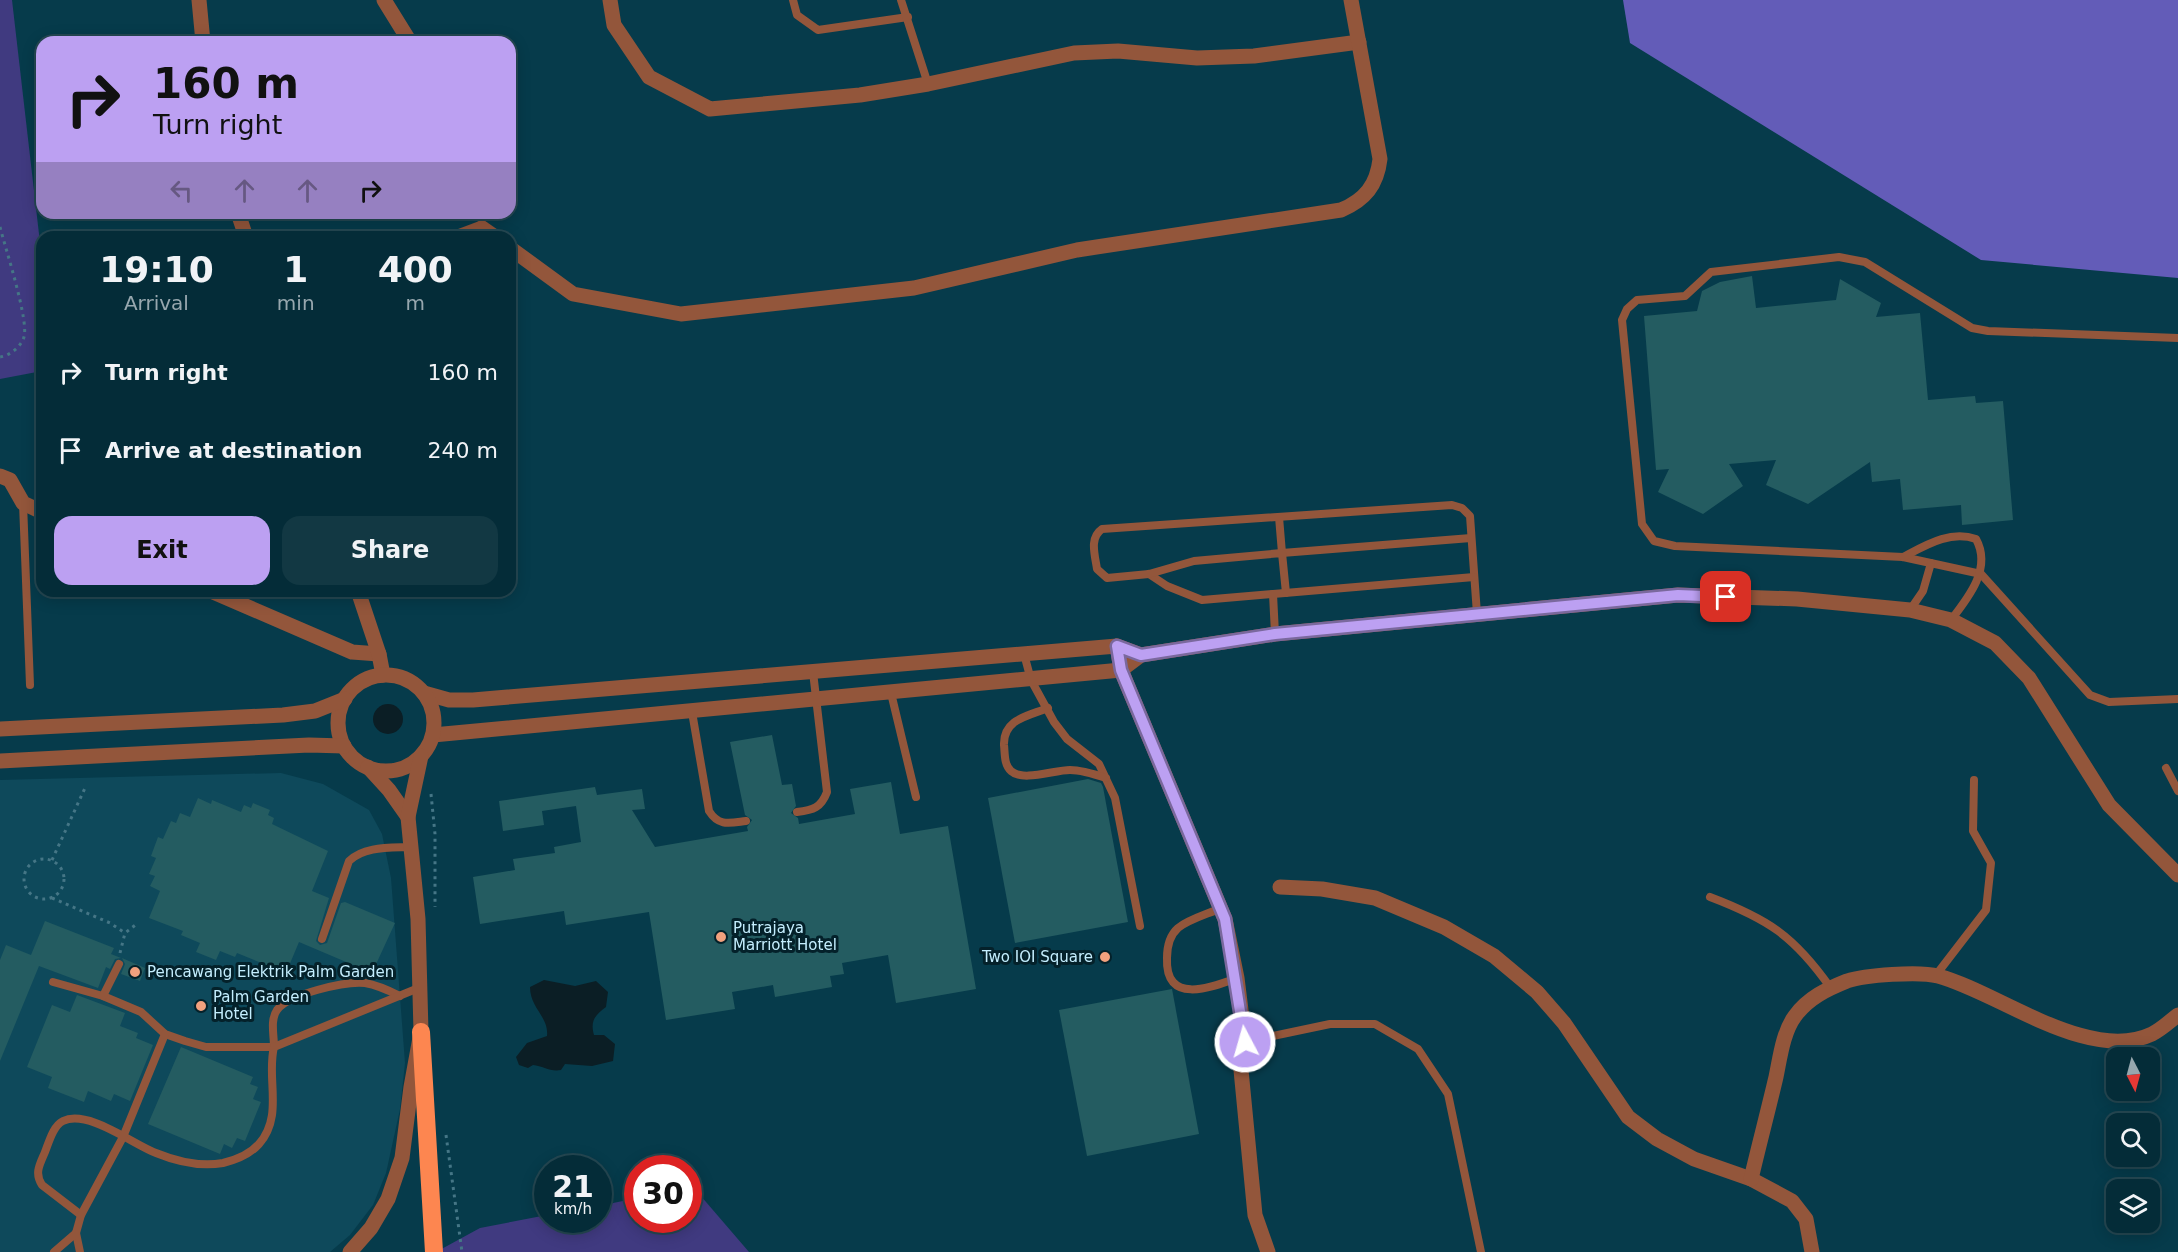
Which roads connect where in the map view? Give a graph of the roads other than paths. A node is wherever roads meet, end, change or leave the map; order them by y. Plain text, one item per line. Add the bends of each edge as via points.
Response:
1 (199, 0) edge
2 (384, 0) edge
3 (610, 0) edge
4 (793, 0) edge
5 (902, 0) edge
6 (1351, 0) edge
7 (908, 17) junction
8 (202, 36) edge
9 (406, 36) edge
10 (1359, 42) junction
11 (928, 84) junction
12 (482, 220) edge
13 (466, 231) edge
14 (516, 252) edge
15 (2178, 338) edge
16 (0, 476) edge
17 (23, 503) junction
18 (36, 509) edge
19 (1280, 517) junction
20 (1471, 538) junction
21 (1282, 553) junction
22 (1904, 557) junction
23 (1931, 563) junction
24 (1149, 574) junction
25 (1981, 574) junction
26 (1474, 577) junction
27 (1286, 593) junction
28 (1273, 594) junction
29 (225, 597) edge
30 (360, 597) edge
31 (1910, 610) junction
32 (1477, 614) junction
33 (1951, 620) junction
34 (1275, 634) junction
35 (1117, 646) junction
36 (379, 654) junction
37 (1024, 654) junction
38 (1141, 655) junction
39 (1121, 670) junction
40 (813, 672) junction
41 (383, 675) junction
42 (1031, 680) junction
43 (30, 685) dead end
44 (424, 693) junction
45 (891, 693) junction
46 (345, 699) junction
47 (2178, 699) edge
48 (815, 701) junction
49 (1048, 708) junction
50 (692, 712) junction
51 (0, 729) edge
52 (433, 735) junction
53 (344, 746) junction
54 (421, 756) junction
55 (0, 761) edge
56 (368, 767) junction
57 (2166, 768) dead end
58 (1106, 778) junction
59 (1974, 780) dead end
60 (2178, 791) edge
61 (916, 797) dead end
62 (797, 812) dead end
63 (408, 818) junction
64 (746, 821) dead end
65 (411, 846) junction
66 (2178, 875) edge
67 (1280, 887) dead end
68 (1710, 897) dead end
69 (1221, 908) junction
70 (1140, 926) dead end
71 (322, 939) dead end
72 (120, 964) road end
73 (1936, 975) junction
74 (1237, 978) junction
75 (53, 982) dead end
76 (421, 987) junction
77 (1830, 987) junction
78 (103, 996) junction
79 (400, 996) junction
80 (2178, 1014) edge
81 (421, 1032) junction
82 (165, 1034) junction
83 (1245, 1042) junction
84 (274, 1047) junction
85 (123, 1137) junction
86 (1751, 1179) junction
87 (81, 1215) junction
88 (76, 1233) junction
89 (54, 1252) edge
90 (80, 1252) edge
91 (350, 1252) edge
92 (434, 1252) edge
93 (1268, 1252) edge
94 (1480, 1252) edge
95 (1812, 1252) edge

1 - 8 street
2 - 9 street
3 - 11 street via 614,25 649,77 710,109 860,95
4 - 7 lane via 797,15 818,30
5 - 7 lane
6 - 10 street
7 - 11 lane
10 - 11 street via 1254,56 1074,53
10 - 14 street via 1380,159 1378,177 1370,191 1341,210 1077,250 914,288 681,314 573,294
12 - 13 street
15 - 22 lane via 1972,328 1865,262 1846,257 1711,272 1685,296 1637,300 1627,309 1622,320 1642,524 1654,541 1675,546
16 - 17 street via 10,480
17 - 18 street
17 - 43 lane
19 - 20 lane via 1452,505 1470,516
19 - 21 lane
19 - 24 lane via 1102,529 1096,533 1100,575 1107,578
20 - 21 lane
20 - 26 lane
21 - 24 lane via 1194,561
21 - 27 lane
22 - 23 lane
22 - 25 lane via 1935,540 1967,536 1976,539 1982,550
23 - 25 lane
23 - 31 lane via 1923,591
24 - 28 lane via 1202,600
25 - 33 lane
25 - 47 lane via 2090,695 2109,702
26 - 27 lane
26 - 32 lane
27 - 28 lane
28 - 34 lane
29 - 36 street via 352,652
30 - 36 street
31 - 32 street via 1797,599 1678,595
31 - 33 street
32 - 34 street
33 - 66 street via 1995,643 2029,678 2109,805
34 - 38 street
35 - 37 street
35 - 38 street
35 - 39 street
36 - 41 street
37 - 40 street
37 - 42 lane
38 - 39 street
39 - 42 street
39 - 69 street
40 - 44 street via 472,699 449,700
40 - 48 lane
41 - 44 street via 405,680
41 - 46 street via 361,682
42 - 45 street
42 - 49 lane
44 - 52 street via 431,706
45 - 48 street
45 - 61 lane
46 - 51 street via 315,711 199,721
46 - 53 street via 338,722
48 - 50 street
48 - 62 lane via 827,792 822,804
49 - 58 lane via 1067,739 1099,764
49 - 58 lane via 1009,724 1004,733 1006,764 1012,772 1022,776 1070,770
50 - 52 street
50 - 64 lane via 710,811 715,820 726,824
52 - 54 street
53 - 55 street
53 - 56 street
54 - 56 street via 404,767 386,771
54 - 63 street
56 - 63 street
57 - 60 lane
58 - 70 lane via 1115,798
59 - 73 lane via 1973,831 1991,863 1986,910
63 - 65 street
65 - 71 lane via 368,850 348,861
65 - 76 street
67 - 86 street via 1374,898 1444,927 1494,956 1537,992 1564,1023 1628,1117 1694,1159
68 - 77 lane via 1781,931
69 - 74 street
69 - 74 lane via 1179,927 1170,939 1166,970 1173,983 1199,990
72 - 78 lane
73 - 77 street via 1856,978
73 - 80 street via 2063,1030 2110,1041 2133,1040 2154,1033
74 - 83 street
75 - 78 lane
76 - 79 lane
76 - 81 street
77 - 86 street via 1810,999 1794,1017 1783,1046
78 - 82 lane via 141,1012
79 - 84 lane
79 - 84 lane via 362,983 310,992 287,1001 273,1022
81 - 91 street via 402,1158 388,1199
81 - 92 highway
82 - 84 lane via 206,1047
82 - 85 lane
83 - 93 street via 1241,1070 1254,1204
83 - 94 lane via 1330,1024 1375,1024 1418,1049 1448,1094
84 - 85 lane via 272,1114 259,1144 245,1155 211,1165 192,1164 155,1153
85 - 87 lane
85 - 87 lane via 104,1126 74,1119 64,1120 56,1127 37,1169 37,1178
86 - 95 street via 1792,1201 1806,1219
87 - 88 lane
88 - 89 lane
88 - 90 lane

